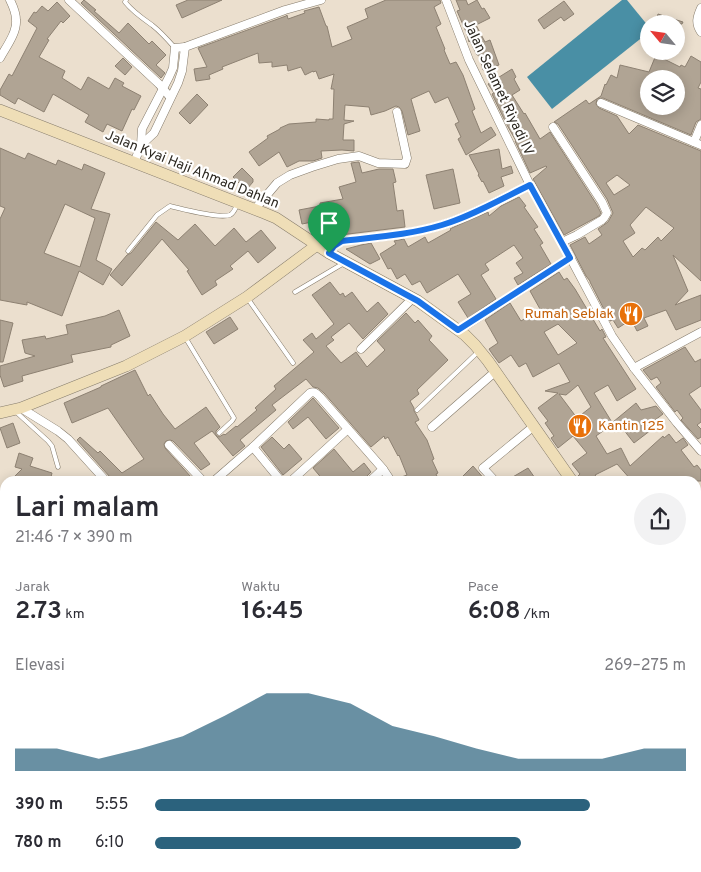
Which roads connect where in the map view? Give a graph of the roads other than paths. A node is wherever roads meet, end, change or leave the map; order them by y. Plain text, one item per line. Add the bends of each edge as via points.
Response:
1 (10, 0) edge
2 (69, 0) edge
3 (126, 0) edge
4 (321, 0) edge
5 (446, 0) edge
6 (696, 0) edge
7 (701, 7) edge
8 (701, 32) edge
9 (185, 47) junction
10 (175, 48) junction
11 (0, 58) edge
12 (163, 89) junction
13 (170, 97) junction
14 (601, 103) dead end
15 (0, 110) edge
16 (396, 112) dead end
17 (701, 125) edge
18 (554, 128) dead end
19 (697, 144) edge
20 (141, 145) junction
21 (134, 163) junction
22 (530, 185) junction
23 (238, 204) junction
24 (255, 209) junction
25 (562, 242) junction
26 (317, 245) junction
27 (128, 251) dead end
28 (329, 253) junction
29 (570, 258) junction
30 (346, 262) junction
31 (295, 292) dead end
32 (246, 297) junction
33 (413, 298) junction
34 (458, 330) junction
35 (701, 332) edge
36 (185, 336) junction
37 (361, 349) dead end
38 (480, 350) junction
39 (293, 363) dead end
40 (634, 368) junction
41 (496, 371) junction
42 (17, 409) junction
43 (417, 410) dead end
44 (0, 413) edge
45 (534, 426) junction
46 (432, 427) dead end
47 (348, 429) junction
48 (220, 433) dead end
49 (169, 445) dead end
50 (253, 447) junction
51 (701, 451) edge
52 (58, 467) dead end
53 (383, 469) junction
54 (101, 476) edge
55 (198, 476) edge
56 (220, 476) edge
57 (277, 476) edge
58 (296, 476) edge
59 (375, 476) edge
60 (388, 476) edge
61 (490, 476) edge
62 (569, 476) edge

1 - 11 street via 16,24
2 - 12 street
3 - 10 lane via 128,6 161,32
4 - 9 street
5 - 22 street, Jalan Selamet Riyadi IV via 469,60
6 - 7 street
7 - 8 street via 697,18
9 - 10 street
9 - 13 street via 182,70
10 - 12 street via 173,68
12 - 13 street
12 - 20 street via 142,128
13 - 20 street via 154,133
14 - 19 street
15 - 21 main road, Jalan Kyai Haji Ahmad Dahlan
16 - 24 street via 405,164 378,164 359,156 338,159 290,175 278,183
17 - 19 street
18 - 25 street via 606,213 602,220
20 - 21 street
21 - 23 main road, Jalan Kyai Haji Ahmad Dahlan
22 - 25 street, Jalan Selamet Riyadi IV
22 - 28 street via 443,225 342,241
23 - 24 main road, Jalan Kyai Haji Ahmad Dahlan
23 - 27 lane via 234,213 221,216 170,206 157,214
24 - 26 main road, Jalan Kyai Haji Ahmad Dahlan via 276,218
25 - 29 street, Jalan Selamet Riyadi IV
26 - 28 main road, Jalan Kyai Haji Ahmad Dahlan
26 - 32 main road
28 - 30 main road, Jalan Kyai Haji Ahmad Dahlan
29 - 34 street
29 - 40 street, Jalan Selamet Riyadi IV via 612,336
30 - 31 lane
30 - 33 main road, Jalan Kyai Haji Ahmad Dahlan
32 - 36 main road
32 - 39 lane
33 - 34 main road, Jalan Kyai Haji Ahmad Dahlan
33 - 37 street
34 - 38 main road, Jalan Kyai Haji Ahmad Dahlan
35 - 40 street
36 - 42 main road via 126,366
36 - 48 lane via 234,418
38 - 41 main road, Jalan Kyai Haji Ahmad Dahlan
38 - 43 lane
40 - 51 street, Jalan Selamet Riyadi IV
41 - 45 main road, Jalan Kyai Haji Ahmad Dahlan
41 - 46 street
42 - 44 main road
42 - 52 lane via 52,446
42 - 54 street via 58,431
45 - 61 street via 483,468
45 - 62 main road, Jalan Kyai Haji Ahmad Dahlan
47 - 50 street via 312,392
47 - 53 street
47 - 58 street
49 - 55 street
50 - 56 street
50 - 57 street
53 - 59 street
53 - 60 street

